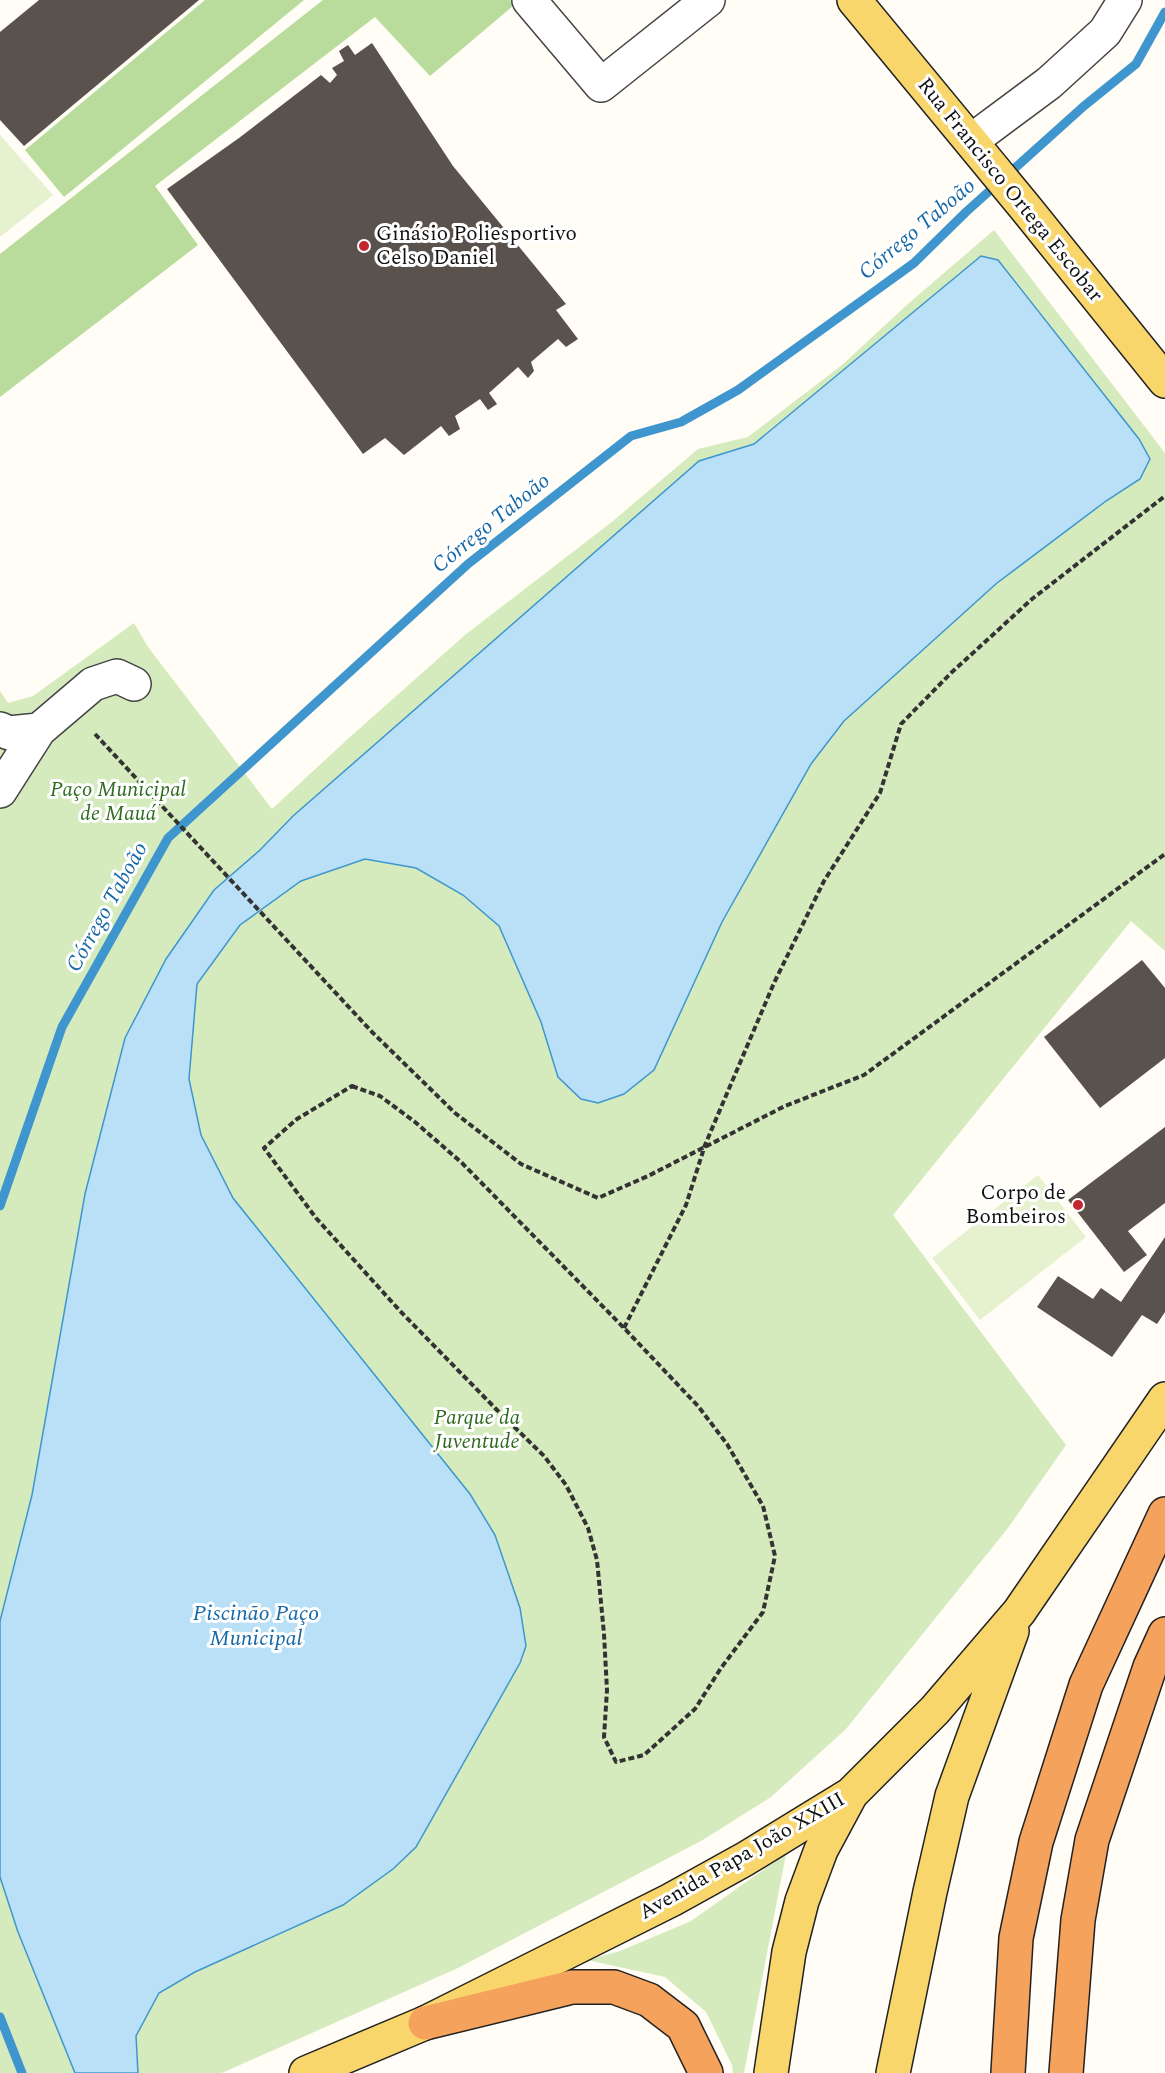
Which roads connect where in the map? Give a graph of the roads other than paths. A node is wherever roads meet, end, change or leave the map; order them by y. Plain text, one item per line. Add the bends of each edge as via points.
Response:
1 (529, 0) edge
2 (708, 0) edge
3 (854, 0) edge
4 (1125, 0) edge
5 (980, 153) junction
6 (1165, 381) edge
7 (134, 684) dead end
8 (0, 729) edge
9 (39, 730) junction
10 (0, 791) edge
11 (1165, 1399) edge
12 (1165, 1514) edge
13 (1019, 1612) junction
14 (1165, 1634) edge
15 (851, 1794) junction
16 (425, 2024) junction
17 (306, 2073) edge
18 (706, 2073) edge
19 (771, 2073) edge
20 (893, 2073) edge
21 (1008, 2073) edge
22 (1066, 2073) edge

1 - 2 street via 601,86
3 - 5 main road, Rua Francisco Ortega Escobar
4 - 5 street via 1105,32
5 - 6 main road, Rua Francisco Ortega Escobar
7 - 9 street via 117,676 93,684
8 - 9 street via 9,733
9 - 10 street
11 - 13 main road, Avenida Papa João XXIII
12 - 21 highway via 1086,1685 1036,1842 1016,1938
13 - 15 main road, Avenida Papa João XXIII via 935,1710
13 - 20 main road via 952,1796
14 - 22 highway via 1150,1666 1092,1840 1078,1920
15 - 16 main road, Avenida Papa João XXIII via 671,1900
15 - 19 main road via 821,1850 802,1901 789,1952
16 - 17 main road, Avenida Papa João XXIII
16 - 18 highway via 572,1987 614,1987 649,2000 683,2026

